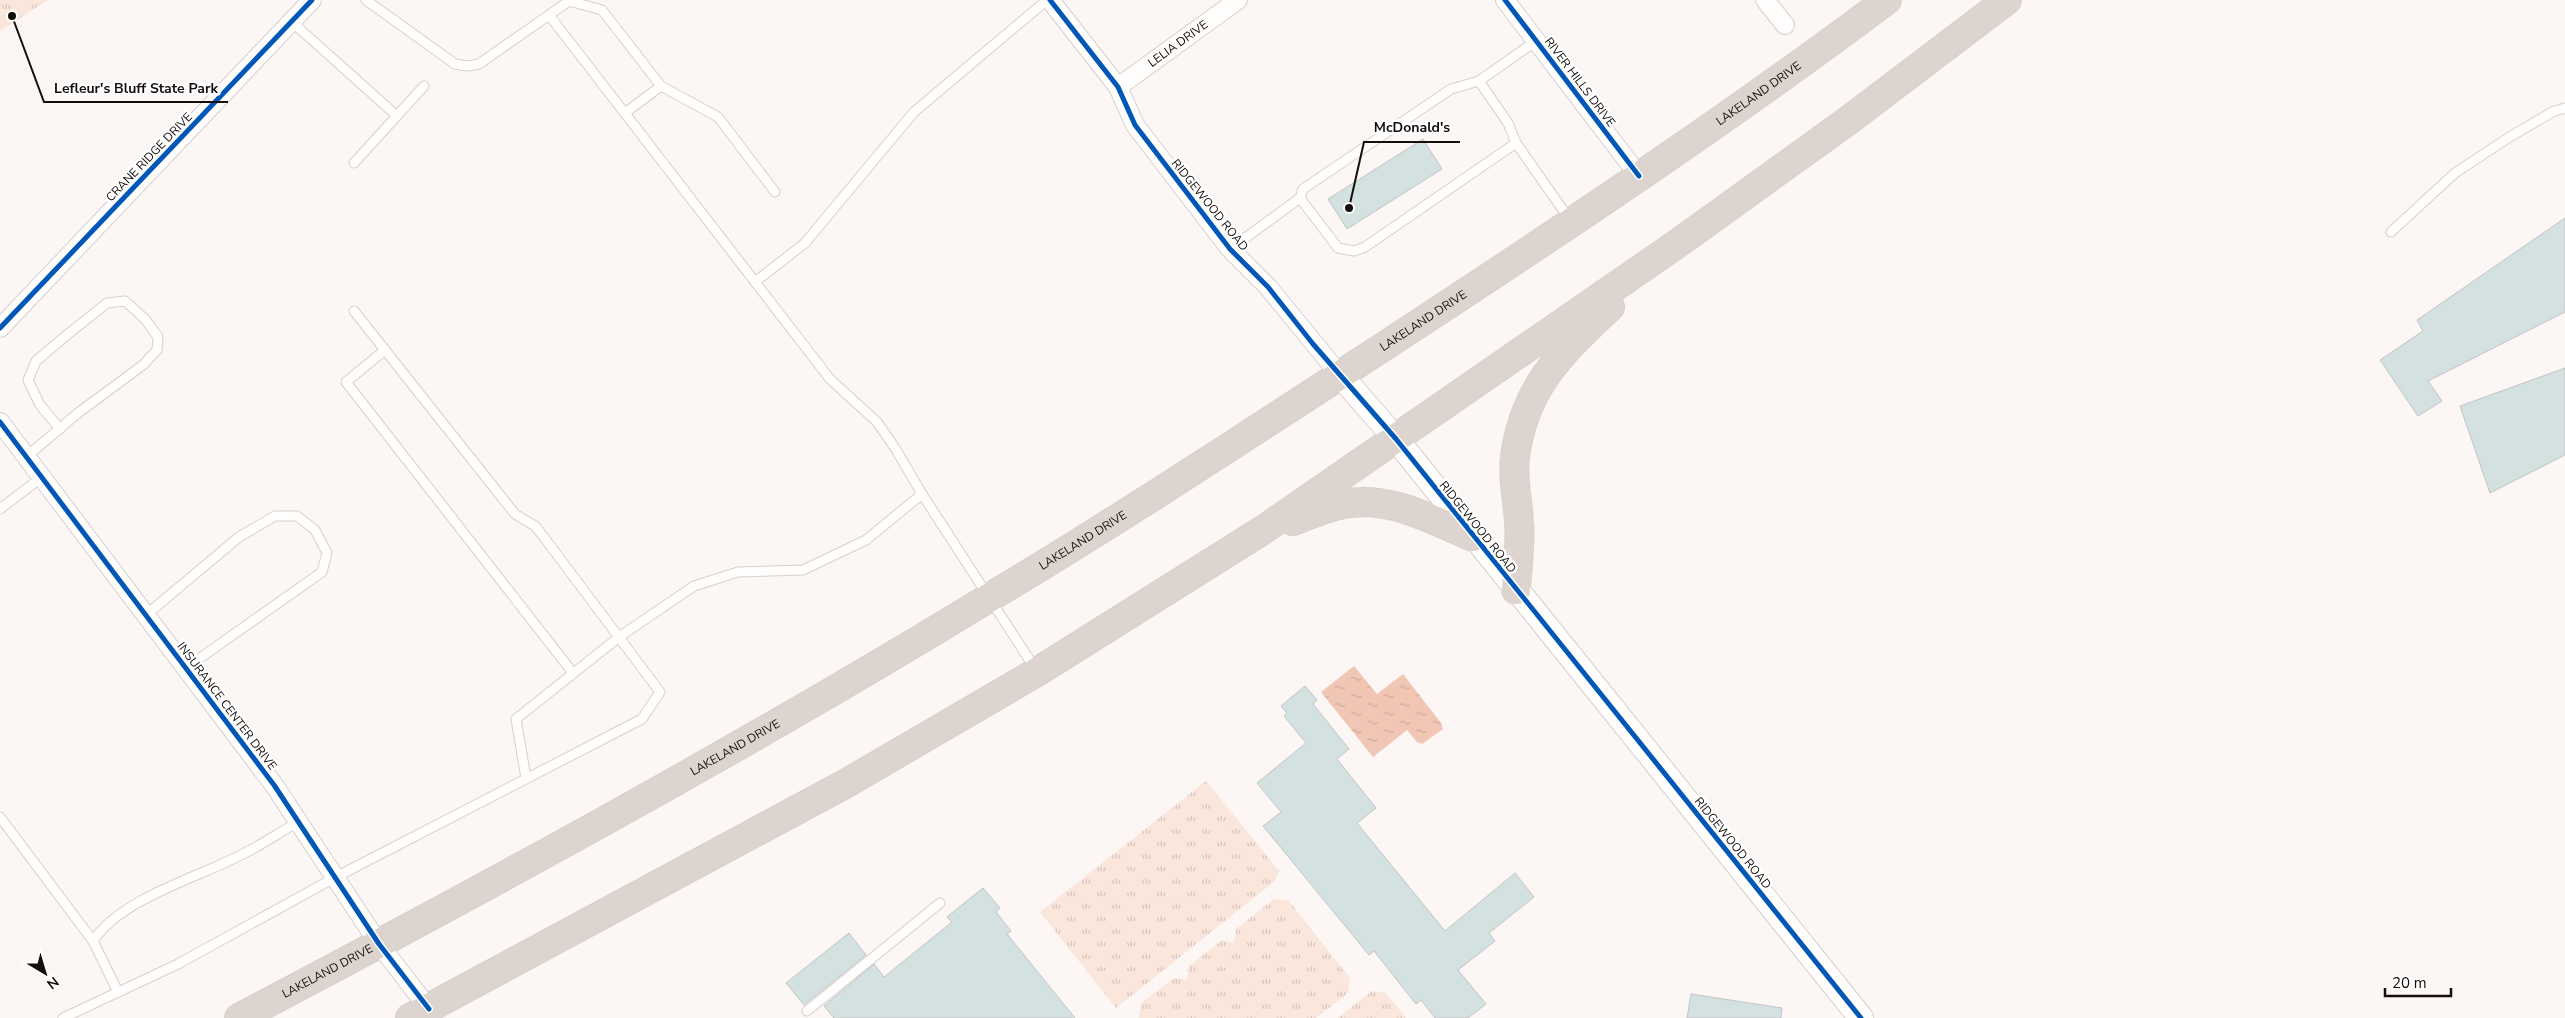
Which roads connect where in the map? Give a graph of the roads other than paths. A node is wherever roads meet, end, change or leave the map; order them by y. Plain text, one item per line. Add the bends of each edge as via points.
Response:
1 (312, 0) edge
2 (366, 0) edge
3 (1048, 0) edge
4 (1238, 0) edge
5 (1505, 0) edge
6 (1765, 0) edge
7 (1888, 0) edge
8 (2007, 0) edge
9 (549, 15) junction
10 (292, 22) junction
11 (1785, 25) dead end
12 (1536, 41) junction
13 (1479, 81) junction
14 (424, 86) dead end
15 (661, 86) junction
16 (1118, 87) junction
17 (2565, 108) edge
18 (625, 113) junction
19 (397, 116) junction
20 (1516, 143) junction
21 (354, 163) dead end
22 (1639, 176) junction
23 (775, 192) dead end
24 (1300, 198) junction
25 (1572, 222) junction
26 (2391, 232) dead end
27 (1674, 246) junction
28 (1230, 249) junction
29 (755, 282) junction
30 (354, 311) dead end
31 (0, 328) edge
32 (385, 350) junction
33 (1340, 375) junction
34 (0, 422) edge
35 (60, 428) junction
36 (1396, 439) junction
37 (26, 457) junction
38 (42, 477) junction
39 (922, 494) junction
40 (0, 509) edge
41 (1263, 530) junction
42 (1473, 537) junction
43 (1516, 590) junction
44 (989, 598) junction
45 (146, 615) junction
46 (619, 637) junction
47 (186, 668) junction
48 (1037, 672) junction
49 (573, 673) junction
50 (526, 778) junction
51 (0, 817) edge
52 (298, 822) junction
53 (334, 878) junction
54 (940, 903) dead end
55 (93, 941) junction
56 (379, 944) junction
57 (118, 992) junction
58 (807, 1011) dead end
59 (424, 1015) edge
60 (63, 1018) edge
61 (239, 1018) edge
62 (1860, 1018) edge

1 - 10 street, CRANE RIDGE DRIVE
2 - 9 lane via 454,64 467,66 479,64
3 - 16 street, RIDGEWOOD ROAD
3 - 29 lane via 914,112 805,243
4 - 16 street, LELIA DRIVE
5 - 12 street, RIVER HILLS DRIVE
6 - 11 street
7 - 22 highway, LAKELAND DRIVE
8 - 27 highway via 1849,120
9 - 15 lane via 569,1 602,10
9 - 18 lane
10 - 19 lane
10 - 31 street, CRANE RIDGE DRIVE
12 - 13 lane
12 - 22 street, RIVER HILLS DRIVE
13 - 20 lane via 1508,123
13 - 24 lane via 1450,89 1303,189
14 - 19 lane
15 - 18 lane
15 - 23 lane via 718,117
16 - 28 street, RIDGEWOOD ROAD via 1135,126
17 - 26 lane via 2546,115 2455,173
18 - 29 lane
19 - 21 lane
20 - 24 lane via 1354,251 1338,248
20 - 25 lane
22 - 25 highway, LAKELAND DRIVE
24 - 28 lane
25 - 33 highway, LAKELAND DRIVE
27 - 36 highway
27 - 43 highway via 1563,352 1535,390 1515,457 1514,487 1519,522
28 - 33 street, RIDGEWOOD ROAD via 1268,287
29 - 39 lane via 830,379 877,422
30 - 32 lane
32 - 46 lane via 515,514 539,531
32 - 49 lane via 346,382
33 - 36 street, RIDGEWOOD ROAD
33 - 44 highway, LAKELAND DRIVE
34 - 37 street, INSURANCE CENTER DRIVE
35 - 35 lane via 143,365 157,350 158,337 145,319 125,301 107,303 36,361 28,380 40,405
35 - 37 lane
36 - 41 highway
36 - 42 street, RIDGEWOOD ROAD
37 - 38 street, INSURANCE CENTER DRIVE
38 - 40 lane
38 - 45 street, INSURANCE CENTER DRIVE
39 - 44 lane
39 - 46 lane via 866,540 812,566 803,570 738,572 694,586
41 - 42 highway via 1344,504 1370,503 1397,505
41 - 48 highway
42 - 43 street, RIDGEWOOD ROAD
43 - 62 street, RIDGEWOOD ROAD
44 - 48 lane
44 - 56 highway, LAKELAND DRIVE via 747,741
45 - 47 street, INSURANCE CENTER DRIVE
45 - 47 lane via 239,538 275,516 297,516 315,530 328,553 322,572
46 - 49 lane
46 - 50 lane via 660,692 642,719
47 - 52 street, INSURANCE CENTER DRIVE
48 - 59 highway via 845,784
49 - 50 lane via 516,719
50 - 53 lane
51 - 55 lane
52 - 53 street, INSURANCE CENTER DRIVE
52 - 55 lane via 244,853 162,890 102,928
53 - 56 street, INSURANCE CENTER DRIVE
53 - 57 lane via 178,964
54 - 58 lane
55 - 57 lane
56 - 59 street, INSURANCE CENTER DRIVE
56 - 61 highway, LAKELAND DRIVE
57 - 60 lane

